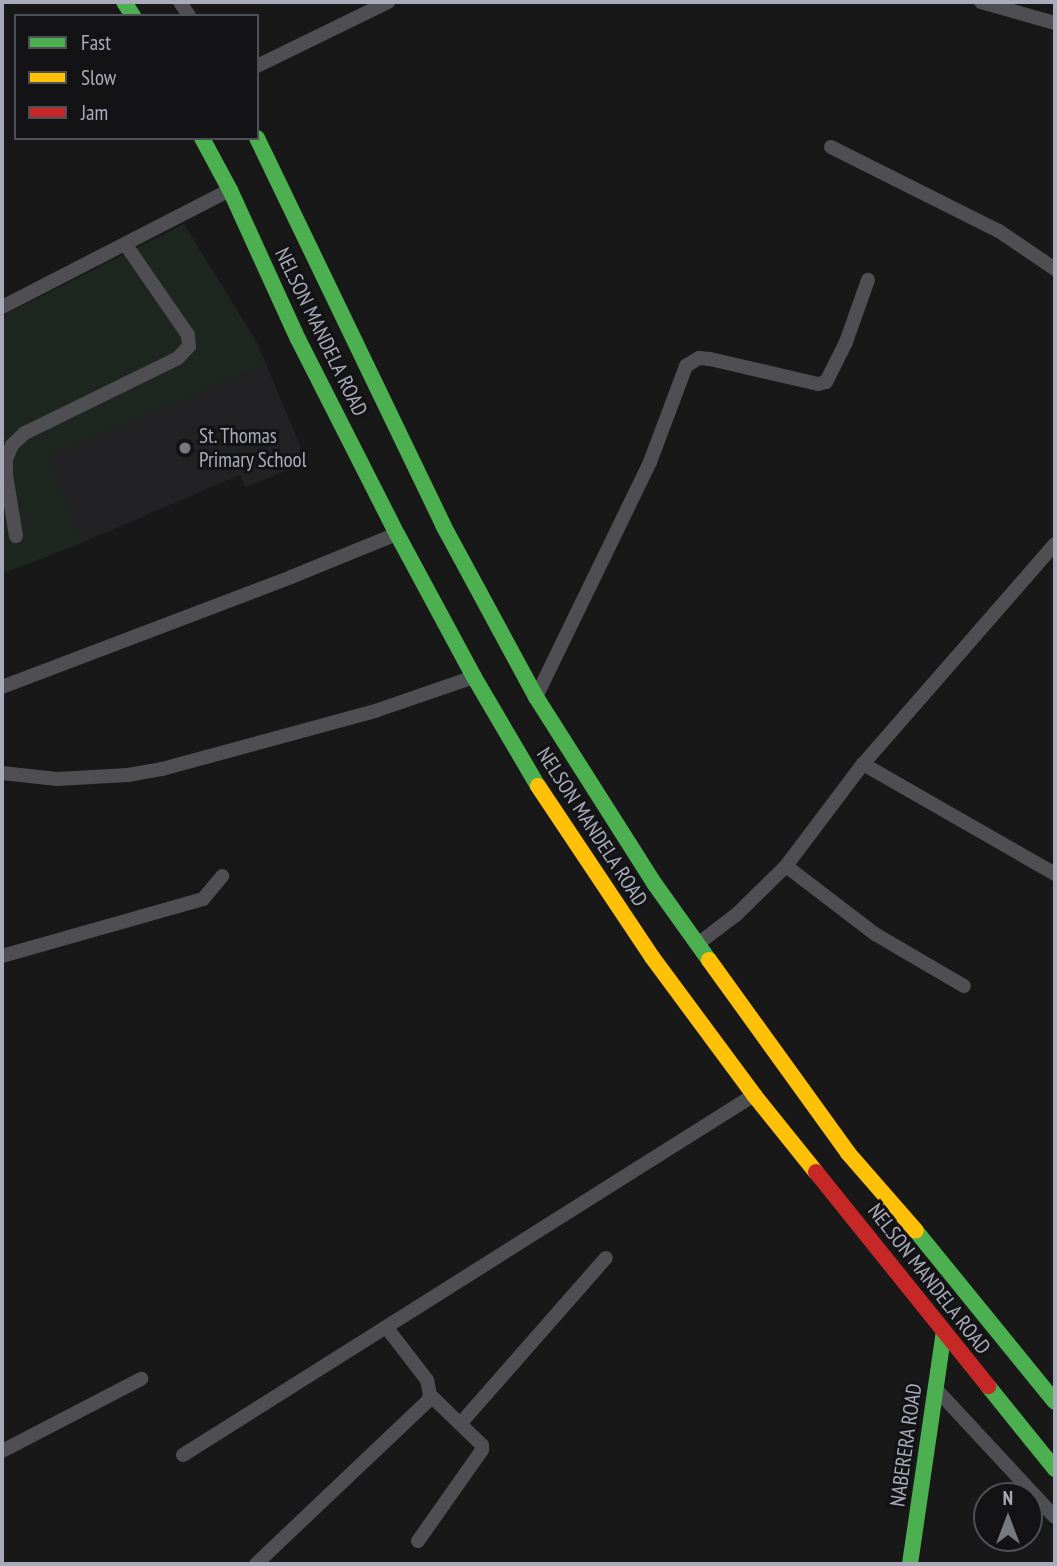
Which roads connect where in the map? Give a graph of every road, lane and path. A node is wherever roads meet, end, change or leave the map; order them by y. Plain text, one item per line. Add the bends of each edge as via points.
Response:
1 (388, 2) edge
2 (981, 2) edge
3 (1055, 23) edge
4 (259, 65) edge
5 (203, 140) edge
6 (258, 140) edge
7 (831, 146) dead end
8 (230, 190) junction
9 (126, 245) junction
10 (1055, 269) edge
11 (868, 280) dead end
12 (2, 307) edge
13 (397, 534) junction
14 (16, 536) dead end
15 (1055, 544) edge
16 (474, 677) junction
17 (2, 687) edge
18 (536, 697) junction
19 (863, 764) junction
20 (2, 773) edge
21 (786, 866) junction
22 (1055, 874) edge
23 (222, 876) dead end
24 (699, 943) junction
25 (2, 956) edge
26 (964, 986) dead end
27 (754, 1095) junction
28 (606, 1258) dead end
29 (387, 1328) junction
30 (944, 1332) junction
31 (141, 1379) dead end
32 (935, 1388) junction
33 (430, 1395) junction
34 (1055, 1402) edge
35 (460, 1424) junction
36 (2, 1451) edge
37 (183, 1455) dead end
38 (1055, 1469) edge
39 (1055, 1517) edge
40 (418, 1541) dead end
41 (256, 1564) edge
42 (910, 1564) edge

1 - 4 street
2 - 3 street
5 - 8 street, NELSON MANDELA ROAD
6 - 18 street via 443,525
7 - 10 street via 999,230
8 - 9 street
8 - 13 street, NELSON MANDELA ROAD via 298,339
9 - 12 street
9 - 14 street via 188,335 189,346 178,358 25,433 12,445 6,475
11 - 18 street via 826,382 818,384 710,359 699,358 686,366 650,462
13 - 16 street, NELSON MANDELA ROAD
13 - 17 street
15 - 19 street
16 - 20 street via 375,711 162,769 57,779
16 - 27 street, NELSON MANDELA ROAD via 598,877
18 - 24 street via 653,883
19 - 21 street
19 - 22 street
21 - 24 street via 737,915
21 - 26 street via 875,934
23 - 25 street via 203,899
24 - 34 street via 848,1153
27 - 29 street
27 - 30 street, NELSON MANDELA ROAD
28 - 35 street
29 - 33 street via 427,1380
29 - 37 street
30 - 32 street, NABERERA ROAD
30 - 38 street, NELSON MANDELA ROAD
31 - 36 street
32 - 39 street
32 - 42 street, NABERERA ROAD
33 - 35 street
33 - 41 street via 423,1407
35 - 40 street via 482,1445 480,1457

